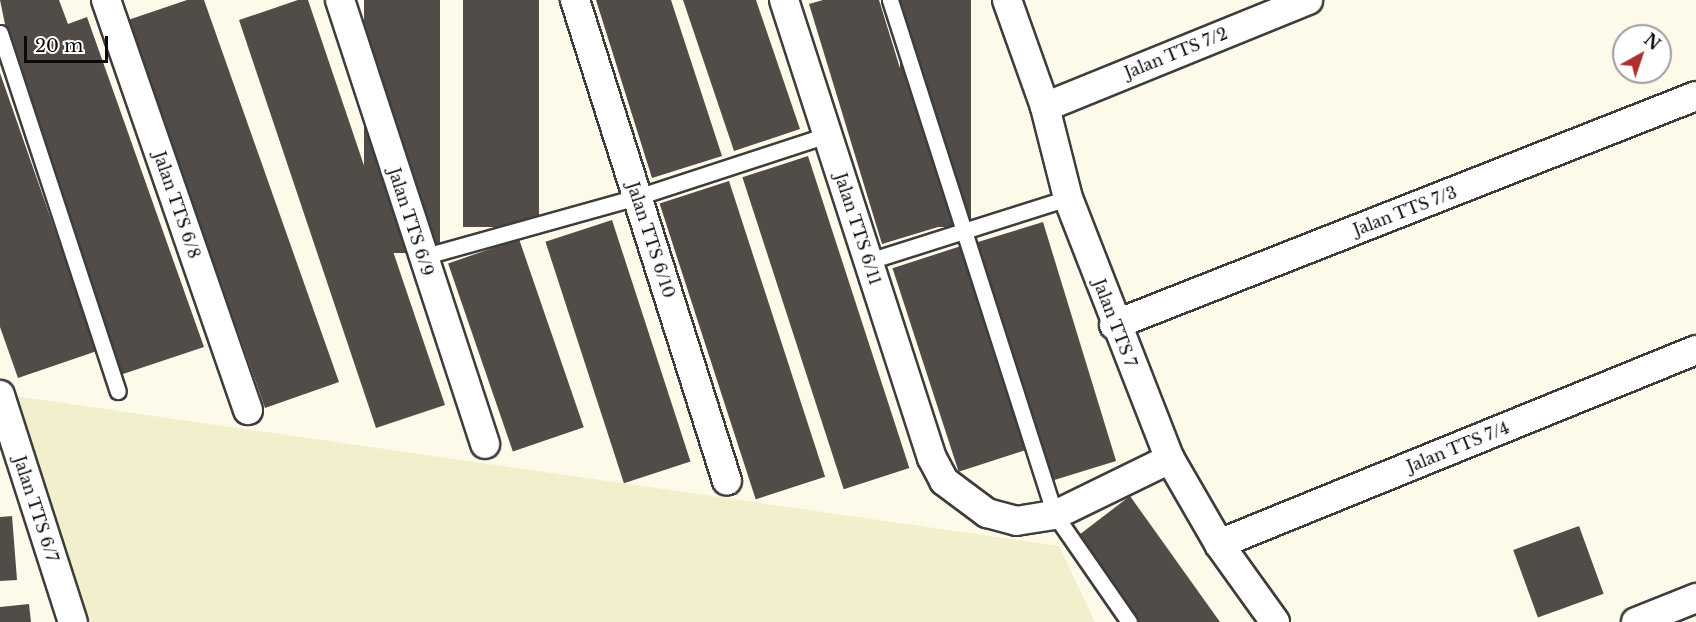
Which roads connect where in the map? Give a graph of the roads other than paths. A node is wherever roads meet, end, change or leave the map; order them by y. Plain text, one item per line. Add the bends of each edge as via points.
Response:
1 (106, 0) edge
2 (340, 0) edge
3 (575, 0) edge
4 (784, 0) edge
5 (890, 0) edge
6 (1007, 0) edge
7 (1308, 0) edge
8 (0, 33) edge
9 (1696, 96) edge
10 (1045, 107) junction
11 (827, 135) junction
12 (637, 197) junction
13 (1068, 198) junction
14 (964, 231) junction
15 (422, 257) junction
16 (869, 261) junction
17 (1114, 325) junction
18 (1696, 350) edge
19 (118, 391) dead end
20 (0, 395) edge
21 (248, 410) dead end
22 (485, 444) dead end
23 (1170, 459) junction
24 (11, 469) edge
25 (727, 481) dead end
26 (1055, 515) junction
27 (1220, 544) junction
28 (1696, 598) edge
29 (73, 622) edge
30 (1129, 622) edge
31 (1275, 622) edge
32 (1636, 622) edge

1 - 21 street, Jalan TTS 6/8
2 - 15 street, Jalan TTS 6/9
3 - 12 street, Jalan TTS 6/10
4 - 11 street, Jalan TTS 6/11
5 - 14 lane
6 - 10 street, Jalan TTS 7
7 - 10 street, Jalan TTS 7/2
8 - 19 lane
9 - 17 street, Jalan TTS 7/3
10 - 13 street, Jalan TTS 7
11 - 12 lane
11 - 16 street, Jalan TTS 6/11
12 - 15 lane
12 - 25 street, Jalan TTS 6/10
13 - 14 lane
13 - 17 street, Jalan TTS 7
14 - 16 lane
14 - 26 lane
15 - 22 street, Jalan TTS 6/9
16 - 26 street, Jalan TTS 6/11 via 932,458 944,481 987,513 1016,521
17 - 23 street, Jalan TTS 7
18 - 27 street, Jalan TTS 7/4
20 - 24 street, Jalan TTS 6/7
23 - 26 street, Jalan TTS 6/11
23 - 27 street, Jalan TTS 7
24 - 29 street, Jalan TTS 6/7
26 - 30 lane
27 - 31 street, Jalan TTS 7
28 - 32 street

